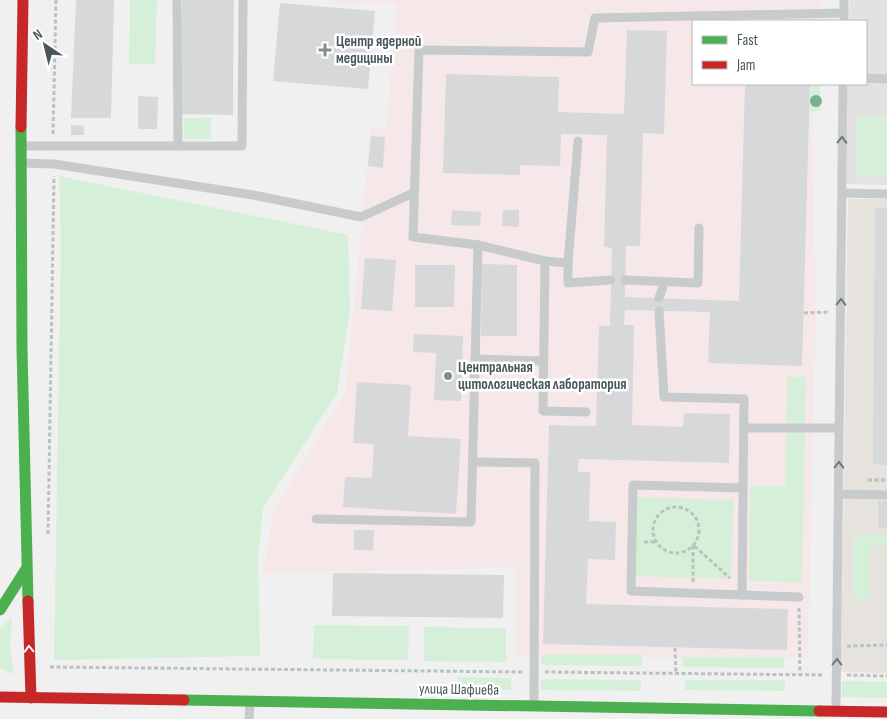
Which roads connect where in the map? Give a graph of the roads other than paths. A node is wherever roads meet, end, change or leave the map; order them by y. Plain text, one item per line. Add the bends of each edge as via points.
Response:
1 (23, 0) edge
2 (176, 0) edge
3 (243, 0) edge
4 (844, 0) edge
5 (844, 17) edge
6 (867, 78) edge
7 (887, 79) edge
8 (843, 85) edge
9 (578, 141) dead end
10 (20, 146) junction
11 (178, 146) junction
12 (20, 163) junction
13 (413, 193) junction
14 (842, 193) junction
15 (887, 194) edge
16 (699, 228) dead end
17 (478, 245) junction
18 (545, 261) junction
19 (568, 263) junction
20 (611, 280) dead end
21 (626, 280) dead end
22 (664, 283) junction
23 (659, 298) dead end
24 (659, 311) dead end
25 (476, 359) junction
26 (544, 361) junction
27 (586, 412) dead end
28 (744, 428) junction
29 (839, 428) junction
30 (473, 462) junction
31 (743, 488) junction
32 (838, 494) junction
33 (887, 495) edge
34 (316, 519) dead end
35 (26, 569) junction
36 (742, 595) junction
37 (798, 597) road end
38 (0, 610) edge
39 (0, 684) edge
40 (0, 697) edge
41 (31, 698) junction
42 (250, 700) junction
43 (534, 705) junction
44 (836, 711) junction
45 (887, 712) edge
46 (249, 719) edge

1 - 10 street
2 - 11 lane
3 - 11 lane via 242,146
4 - 5 lane
5 - 13 lane via 595,18 588,52 419,50
6 - 7 lane
14 -> 8 lane
9 - 19 lane
10 - 11 lane
10 - 12 street
12 - 13 lane via 54,164 253,195 361,217
12 - 35 street
13 - 17 lane via 413,236
14 - 15 lane
29 -> 14 lane
16 - 22 lane via 698,283
17 - 18 lane
17 - 25 lane
18 - 19 lane
18 - 26 lane
19 - 20 lane via 568,283
21 - 22 lane
22 - 23 lane
24 - 28 lane via 664,397 744,399
25 - 26 lane
25 - 30 lane
26 - 27 lane via 543,411
28 - 29 lane
28 - 31 lane
32 -> 29 lane
30 - 34 lane via 471,522
30 - 43 lane via 535,463
31 - 36 lane
31 - 36 lane via 634,485 631,591
32 - 33 lane
44 -> 32 lane
35 - 38 street
41 -> 35 street
36 - 37 lane
39 - 41 street, улица Шафиева
40 - 41 street, улица Шафиева
41 - 42 street, улица Шафиева
42 - 43 street, улица Шафиева
42 - 46 lane
43 - 44 street, улица Шафиева
44 - 45 street, улица Шафиева

